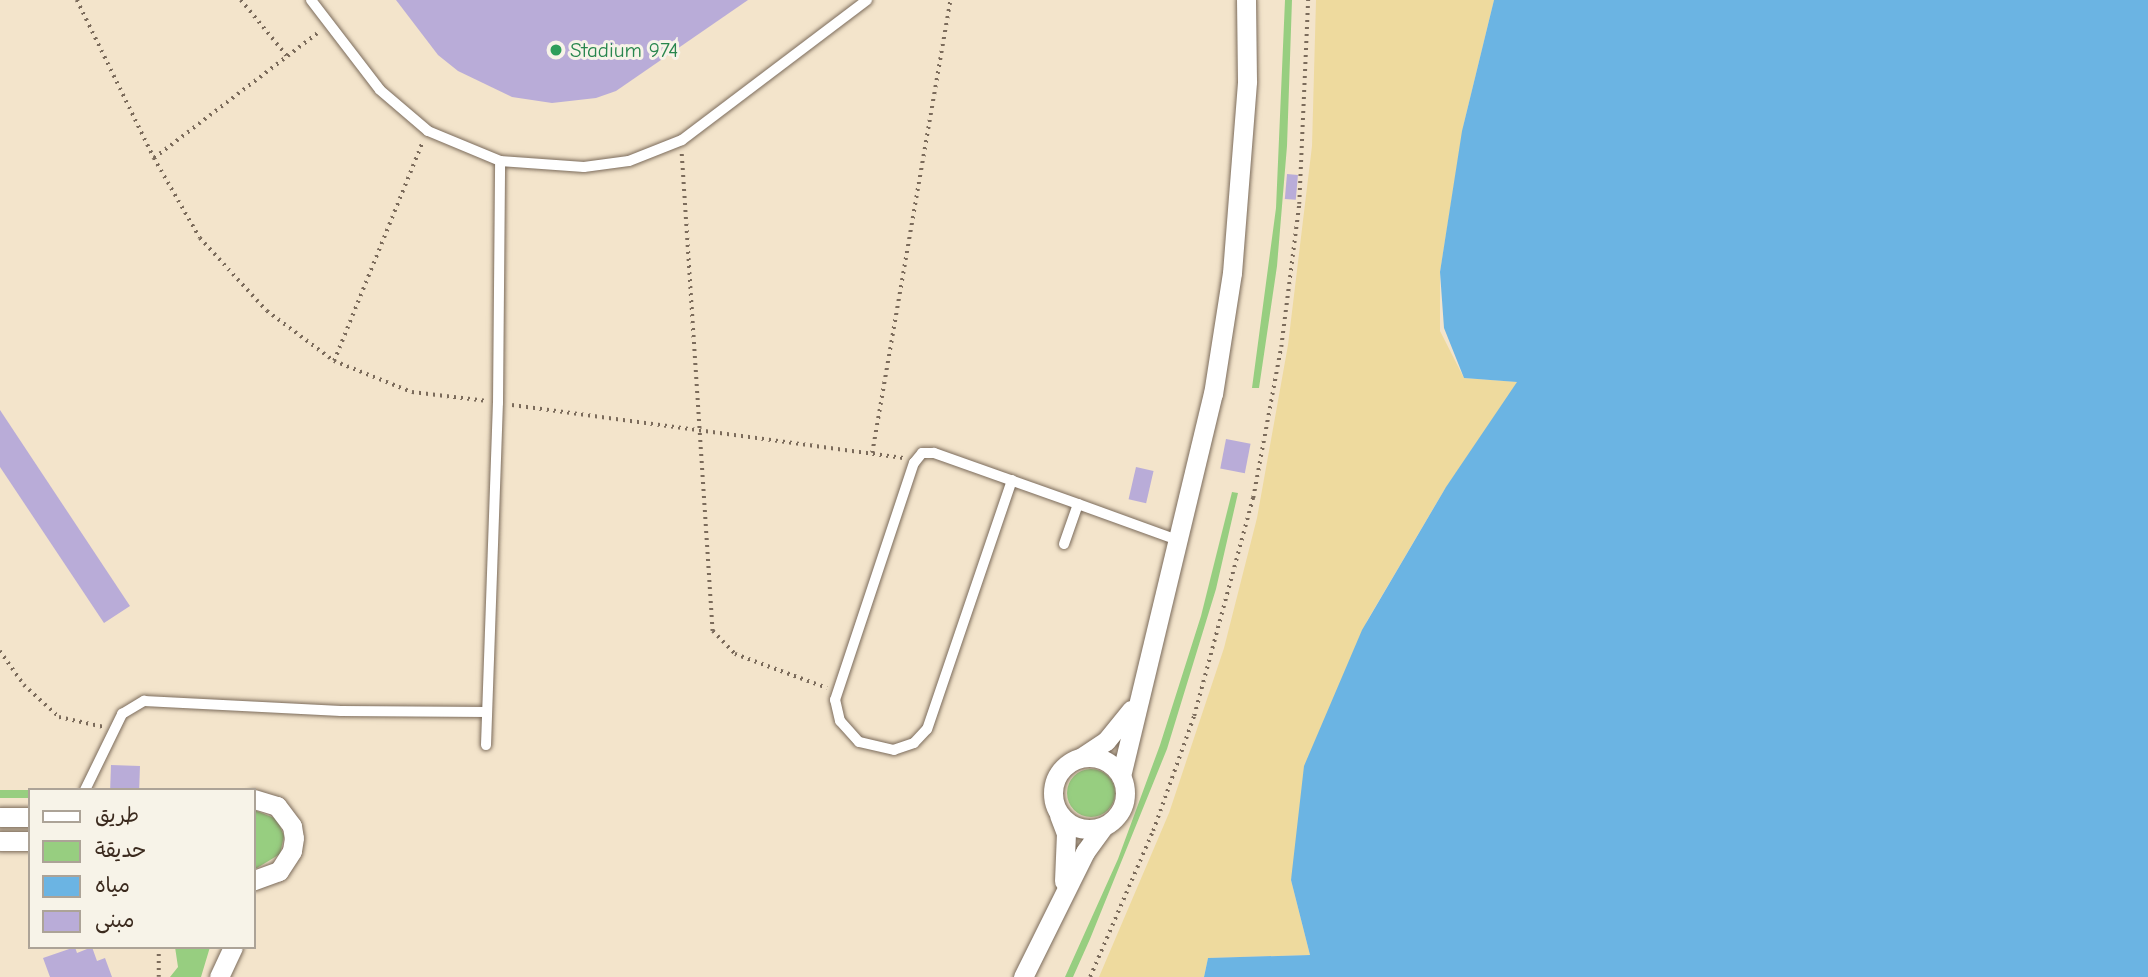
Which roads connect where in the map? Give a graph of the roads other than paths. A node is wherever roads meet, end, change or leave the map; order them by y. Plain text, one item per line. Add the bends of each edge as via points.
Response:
1 (311, 0) edge
2 (867, 0) edge
3 (1246, 0) edge
4 (500, 161) junction
5 (1012, 480) junction
6 (1078, 504) junction
7 (1181, 541) junction
8 (1063, 544) dead end
9 (1137, 700) junction
10 (487, 712) junction
11 (486, 745) dead end
12 (1082, 757) junction
13 (1121, 776) junction
14 (86, 788) edge
15 (256, 800) edge
16 (1059, 814) junction
17 (0, 817) edge
18 (28, 817) edge
19 (1103, 827) junction
20 (0, 841) edge
21 (28, 841) edge
22 (261, 879) edge
23 (1061, 898) junction
24 (222, 949) edge
25 (232, 949) edge
26 (219, 976) edge
27 (1023, 977) edge

1 - 4 lane via 380,90 428,131
2 - 4 lane via 682,140 654,154 609,165
3 - 7 street via 1247,80 1232,273 1213,394
4 - 10 lane via 498,402
5 - 5 lane via 934,453 922,453 914,463 839,692 837,713 859,742 894,750 922,737
5 - 6 lane
6 - 7 lane
6 - 8 lane
7 - 9 street
9 - 12 street via 1106,741
9 - 13 street
10 - 11 lane
10 - 14 lane via 341,711 144,701 122,714
12 - 13 street via 1105,760
12 - 16 street via 1061,769 1055,779 1054,803
13 - 19 street via 1125,787 1121,811
15 - 22 street via 277,806 292,826 292,851 279,871
16 - 19 street via 1078,828
16 - 23 street via 1066,833 1067,859
17 - 18 street
19 - 23 street
20 - 21 street
23 - 27 street
24 - 26 street
25 - 26 street

